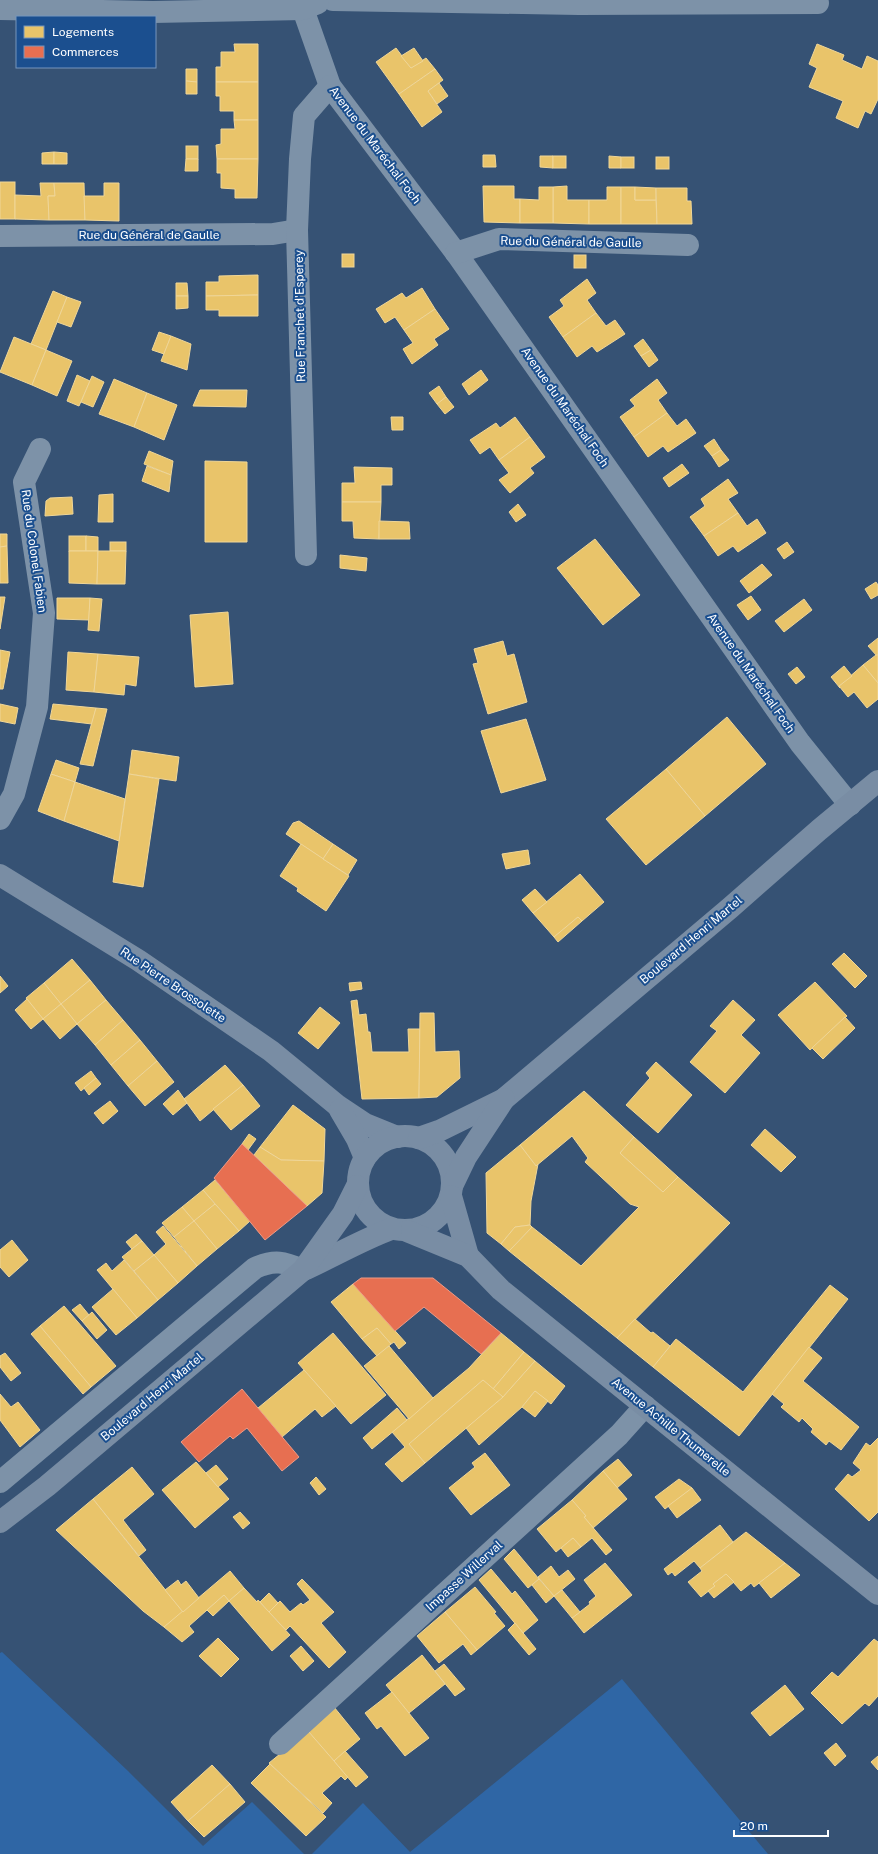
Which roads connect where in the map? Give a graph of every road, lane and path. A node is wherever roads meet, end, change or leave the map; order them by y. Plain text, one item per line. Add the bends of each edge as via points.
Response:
1 (325, 0) edge
2 (333, 0) edge
3 (818, 2) dead end
4 (303, 4) edge
5 (0, 9) edge
6 (330, 86) junction
7 (297, 230) junction
8 (0, 236) edge
9 (688, 245) dead end
10 (456, 253) junction
11 (40, 449) dead end
12 (306, 555) dead end
13 (878, 781) edge
14 (850, 805) junction
15 (0, 819) edge
16 (0, 875) edge
17 (504, 1099) junction
18 (338, 1106) junction
19 (397, 1136) junction
20 (419, 1138) junction
21 (365, 1158) junction
22 (357, 1186) junction
23 (452, 1190) junction
24 (399, 1230) junction
25 (468, 1256) junction
26 (303, 1270) junction
27 (645, 1406) junction
28 (0, 1482) edge
29 (0, 1522) edge
30 (878, 1594) edge
31 (280, 1744) dead end

1 - 4 street
2 - 3 street via 579,4
4 - 5 street via 153,12
4 - 6 street, Avenue du Maréchal Foch
6 - 7 street, Rue Franchet d'Esperey via 304,116
6 - 10 street, Avenue du Maréchal Foch
7 - 8 street, Rue du Général de Gaulle via 273,234
7 - 12 street, Rue Franchet d'Esperey
9 - 10 street, Rue du Général de Gaulle via 499,239
10 - 14 street, Avenue du Maréchal Foch via 800,743
11 - 15 street, Rue du Colonel Fabien via 24,482 44,613 37,707 14,794
13 - 14 main road, Boulevard Henri Martel
14 - 17 main road, Boulevard Henri Martel
16 - 18 main road, Rue Pierre Brossolette via 138,960 271,1051
17 - 20 main road, Boulevard Henri Martel
17 - 23 main road, Boulevard Henri Martel via 466,1157
18 - 19 main road, Rue Pierre Brossolette via 365,1124
18 - 21 main road, Rue Pierre Brossolette via 358,1139
19 - 20 main road
19 - 21 main road via 379,1144
20 - 23 main road via 434,1146 445,1158
21 - 22 main road via 359,1171
22 - 24 main road via 362,1204 374,1220
22 - 26 main road, Boulevard Henri Martel via 343,1214
23 - 24 main road via 442,1213 426,1226
23 - 25 main road, Avenue Achille Thumerelle
24 - 25 main road, Avenue Achille Thumerelle
24 - 26 main road, Boulevard Henri Martel via 365,1239
25 - 27 main road, Avenue Achille Thumerelle via 501,1290
26 - 28 street via 286,1263 269,1262 255,1268
26 - 29 main road, Boulevard Henri Martel via 47,1486
27 - 30 main road, Avenue Achille Thumerelle
27 - 31 street, Impasse Willerval via 619,1435

